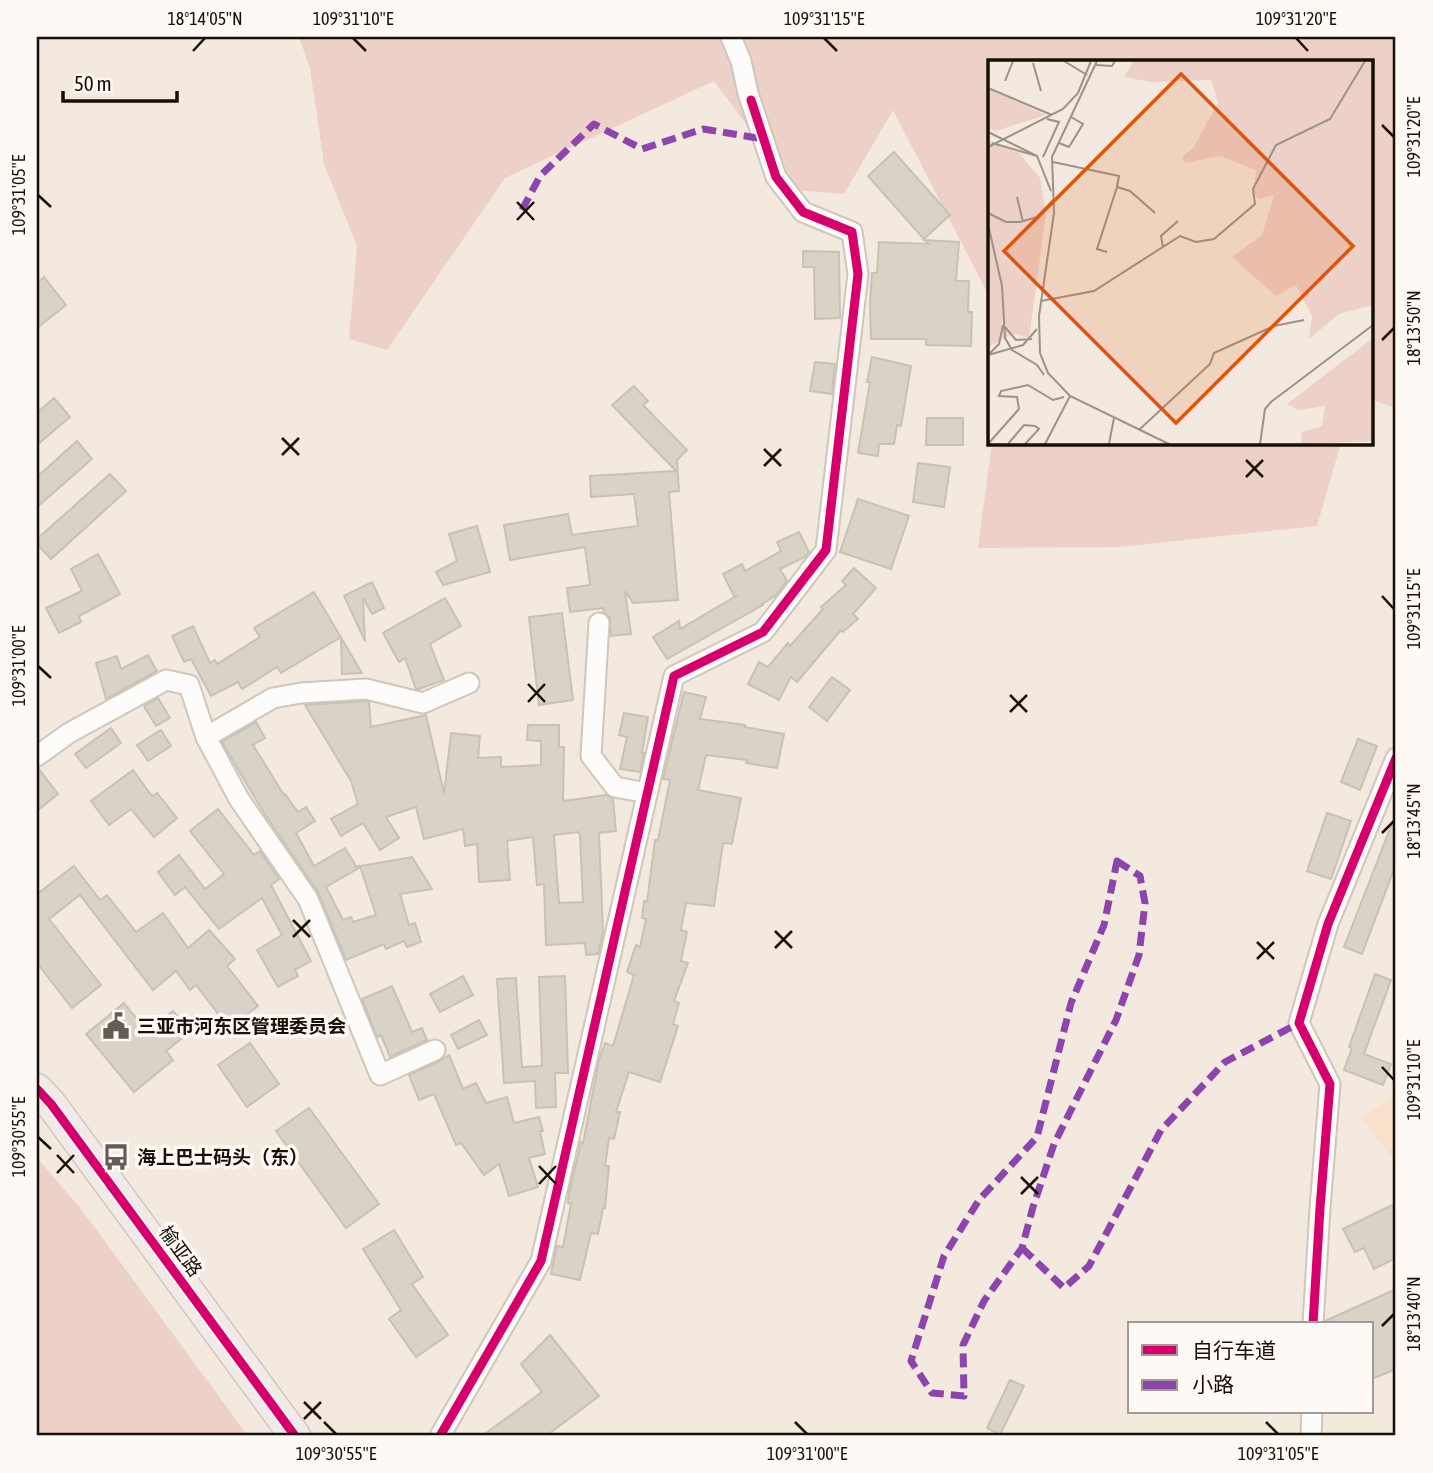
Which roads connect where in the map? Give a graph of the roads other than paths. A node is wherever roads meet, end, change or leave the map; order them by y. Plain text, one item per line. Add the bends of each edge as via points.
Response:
1 (731, 37) edge
2 (599, 623) dead end
3 (469, 683) dead end
4 (206, 737) junction
5 (37, 756) edge
6 (1396, 758) edge
7 (647, 793) junction
8 (435, 1050) dead end
9 (37, 1089) edge
10 (1313, 1322) edge
11 (1312, 1414) edge
12 (295, 1436) edge
13 (440, 1436) edge
14 (1311, 1436) edge

1 - 7 street via 776,177 803,212 852,232 858,274 826,550 763,632 674,676
2 - 7 street via 591,756 615,787
3 - 4 street via 423,703 366,689 273,698
4 - 5 street via 189,685 166,680 69,733
4 - 8 street via 239,799 308,899 380,1075
6 - 10 street via 1328,924 1299,1023 1330,1084
7 - 13 street via 541,1261
9 - 12 highway, 榆亚路
11 - 14 street

